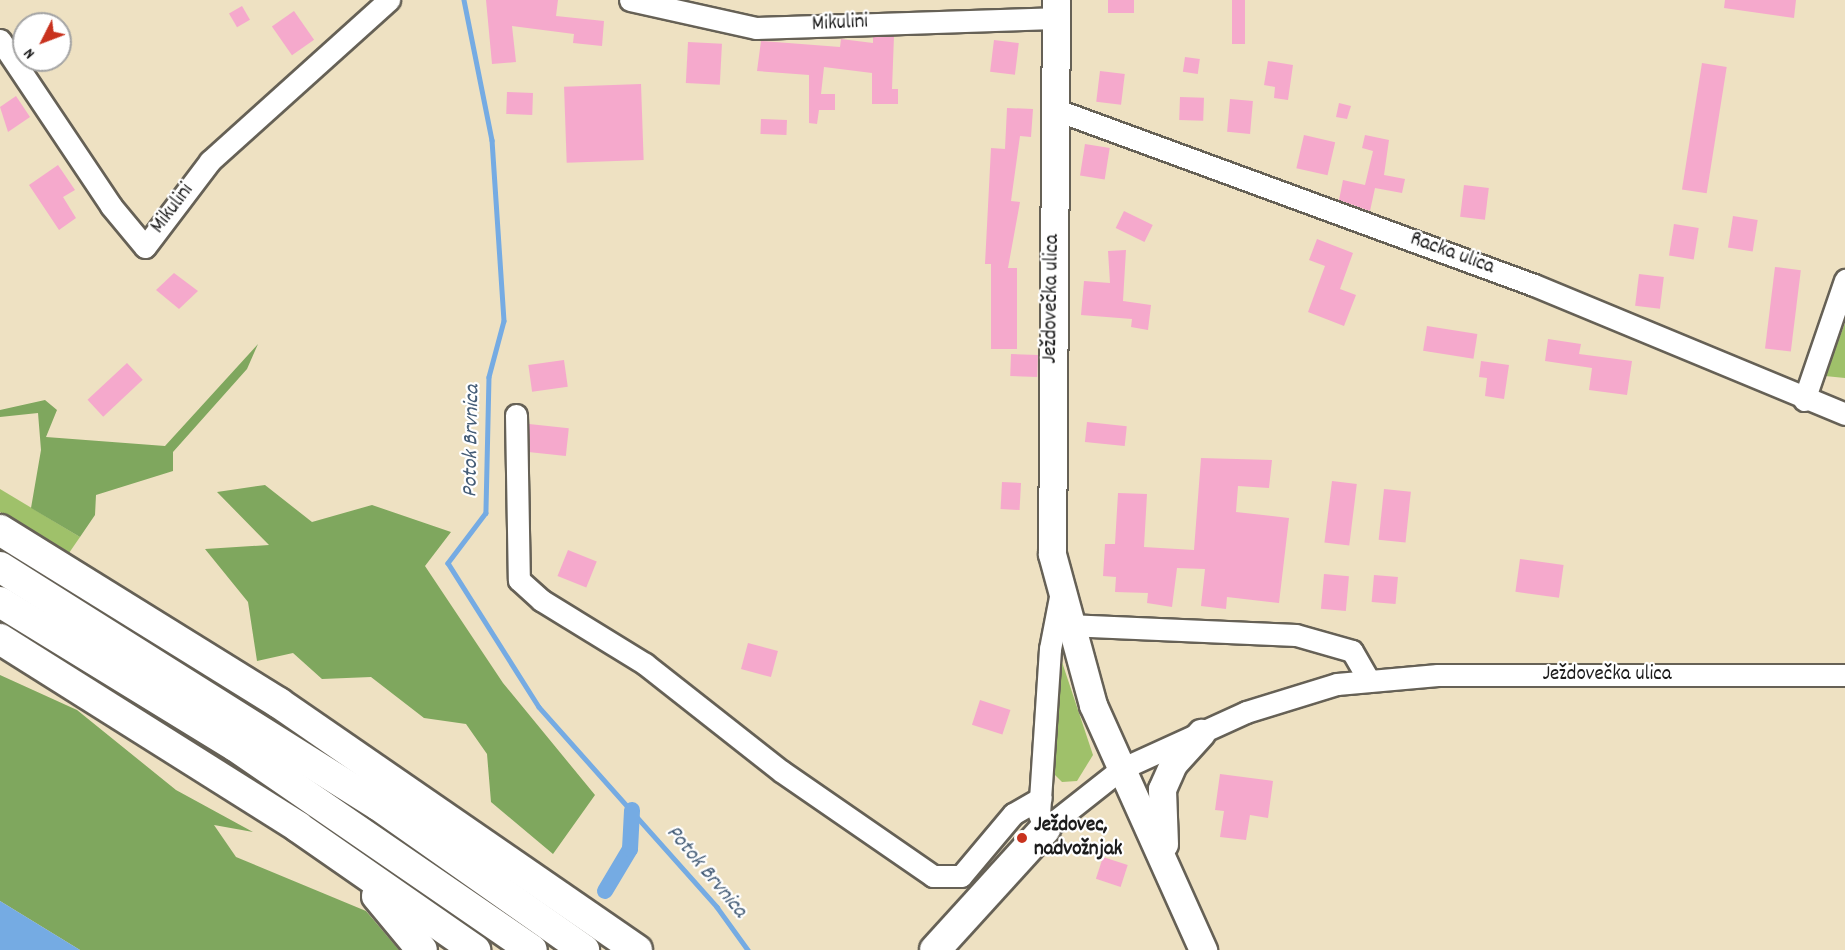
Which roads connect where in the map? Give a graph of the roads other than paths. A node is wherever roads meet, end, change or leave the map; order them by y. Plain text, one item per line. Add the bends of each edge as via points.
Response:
1 (389, 0) edge
2 (630, 0) edge
3 (1055, 9) edge
4 (0, 40) edge
5 (1054, 109) junction
6 (1845, 280) edge
7 (1803, 400) junction
8 (516, 414) dead end
9 (1845, 414) edge
10 (0, 530) edge
11 (0, 567) edge
12 (1060, 597) junction
13 (0, 602) edge
14 (1067, 625) junction
15 (0, 639) edge
16 (1845, 675) edge
17 (1369, 680) junction
18 (1201, 733) junction
19 (1121, 769) junction
20 (1041, 798) junction
21 (298, 827) junction
22 (1045, 829) junction
23 (1168, 866) junction
24 (422, 950) edge
25 (475, 950) edge
26 (532, 950) edge
27 (584, 950) edge
28 (637, 950) edge
29 (935, 950) edge
30 (1203, 950) edge

1 - 4 street, Mikulini via 210,161 145,247 111,206
2 - 3 street, Mikulini via 756,28
3 - 5 main road, Ježdovečka ulica
5 - 7 street, Racka ulica via 1534,285
5 - 12 main road, Ježdovečka ulica via 1050,509
6 - 7 street
7 - 9 street, Racka ulica
8 - 20 street via 519,580 541,600 645,664 781,771 933,876 961,876 1013,814
10 - 28 highway via 279,703
11 - 27 highway via 350,786
12 - 14 main road, Ježdovečka ulica
12 - 20 street, Ježdovečka ulica via 1050,648
13 - 26 highway via 235,746
14 - 17 street via 1296,635 1352,651
14 - 19 main road, Ježdovečka ulica
15 - 21 highway
16 - 17 street, Ježdovečka ulica via 1438,675
17 - 18 street, Ježdovečka ulica via 1296,694
18 - 19 street, Ježdovečka ulica
18 - 23 main road via 1173,764 1162,789
19 - 22 street
19 - 23 main road, Ježdovečka ulica
20 - 22 street, Ježdovečka ulica
21 - 24 highway via 378,896
21 - 25 highway
22 - 29 highway
23 - 30 main road, Ježdovečka ulica

